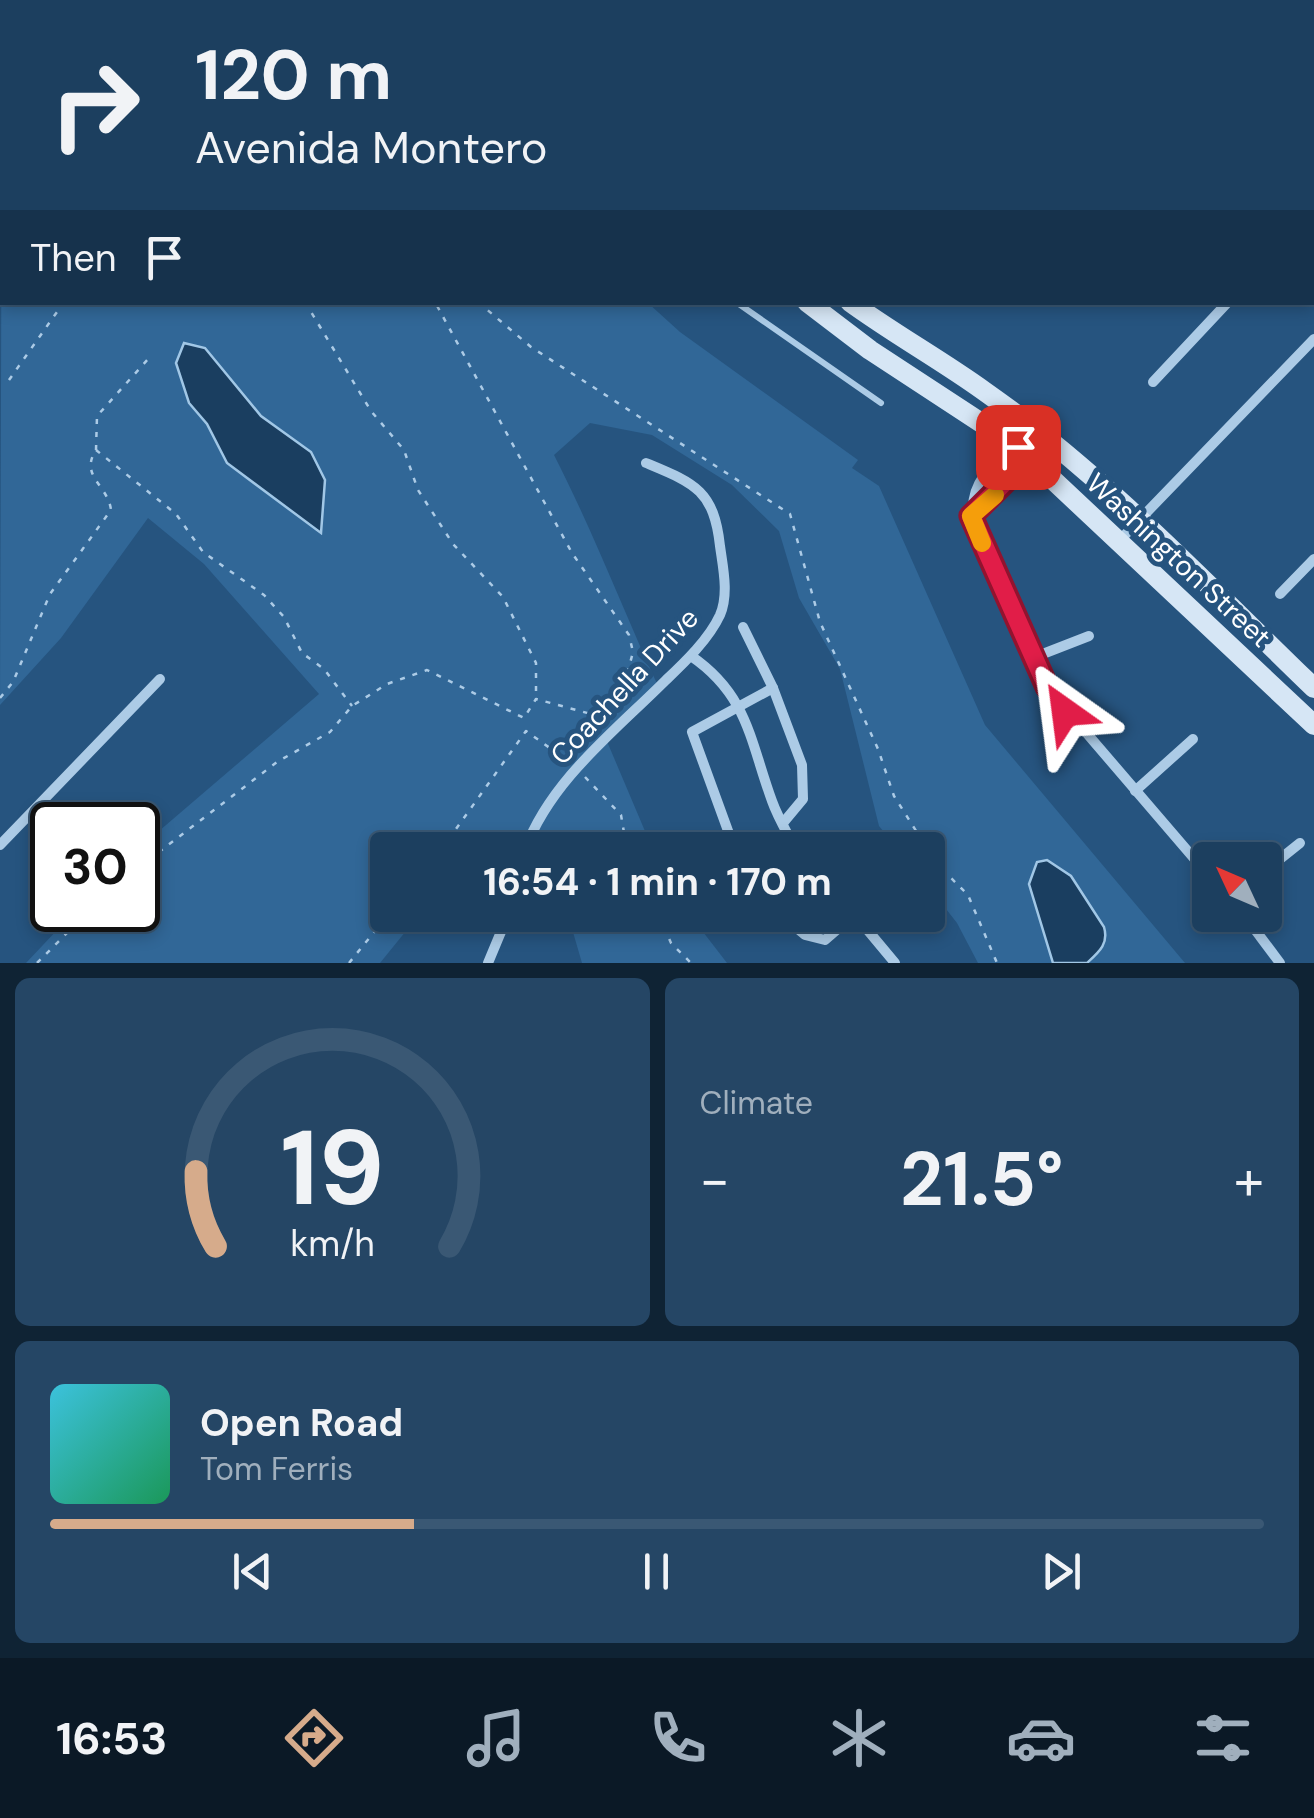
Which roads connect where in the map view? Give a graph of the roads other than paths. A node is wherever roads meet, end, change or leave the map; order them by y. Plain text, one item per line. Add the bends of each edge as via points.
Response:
1 (740, 305) edge
2 (811, 305) edge
3 (855, 305) edge
4 (1225, 305) edge
5 (1314, 339) edge
6 (1153, 382) dead end
7 (882, 403) dead end
8 (1018, 447) junction
9 (646, 462) dead end
10 (984, 474) junction
11 (1002, 486) junction
12 (971, 516) junction
13 (1140, 519) junction
14 (1120, 540) junction
15 (1314, 559) edge
16 (1280, 594) dead end
17 (743, 627) dead end
18 (1090, 636) dead end
19 (690, 656) junction
20 (1035, 657) junction
21 (160, 679) dead end
22 (772, 688) junction
23 (1314, 688) edge
24 (738, 703) junction
25 (1314, 725) edge
26 (1194, 739) dead end
27 (1135, 790) junction
28 (783, 823) junction
29 (531, 832) edge
30 (728, 832) edge
31 (787, 832) edge
32 (1300, 843) dead end
33 (0, 845) edge
34 (1192, 856) edge
35 (1282, 857) edge
36 (501, 932) edge
37 (802, 932) edge
38 (835, 932) edge
39 (869, 932) edge
40 (1257, 932) edge
41 (488, 963) edge
42 (895, 963) edge
43 (1280, 963) edge

1 - 7 lane
2 - 8 main road, Washington Street
3 - 13 main road, Washington Street via 984,390
4 - 6 street
5 - 13 street
8 - 10 street
8 - 11 street
8 - 14 main road, Washington Street
9 - 19 street, Coachella Drive via 694,483 716,514 725,586 720,614
10 - 11 lane
10 - 12 street
11 - 12 street
12 - 20 street
13 - 14 street
13 - 23 main road, Washington Street
14 - 25 main road, Washington Street
15 - 16 street
17 - 22 street
18 - 20 street
19 - 24 street via 720,676
19 - 29 street, Coachella Drive via 577,769
20 - 27 street via 1065,712
21 - 33 street
22 - 24 street
22 - 28 street via 802,765 803,799
24 - 28 street
24 - 30 street via 692,732
26 - 27 street
27 - 34 street
28 - 31 street
32 - 35 street
36 - 41 street
37 - 38 street via 825,940
39 - 42 street
40 - 43 street

